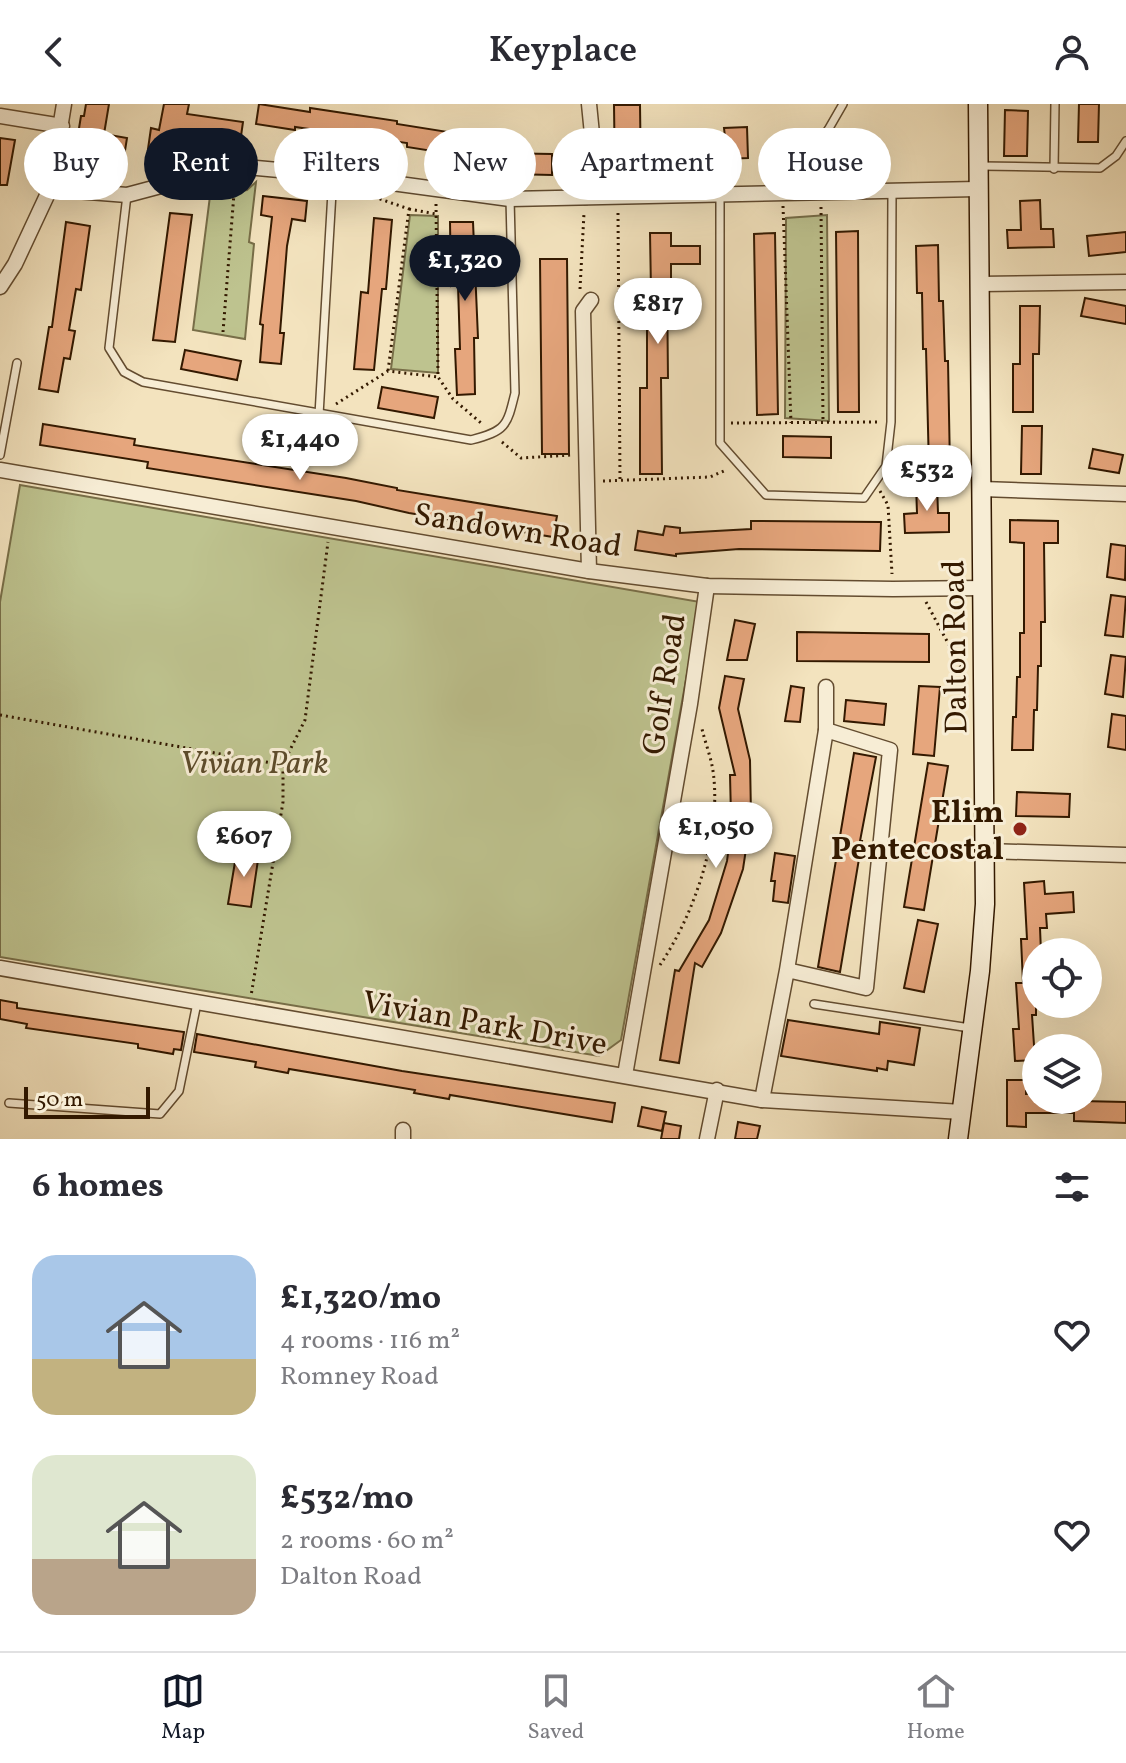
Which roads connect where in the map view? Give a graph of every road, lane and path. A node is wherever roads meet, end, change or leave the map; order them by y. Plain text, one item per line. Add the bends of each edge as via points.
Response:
1 (64, 104) edge
2 (589, 104) edge
3 (843, 104) edge
4 (978, 104) edge
5 (1055, 104) edge
6 (0, 116) edge
7 (62, 126) joint
8 (591, 128) edge
9 (829, 128) edge
10 (1126, 141) edge
11 (978, 165) junction
12 (1054, 169) junction
13 (977, 189) junction
14 (892, 190) joint
15 (45, 200) edge
16 (126, 200) edge
17 (233, 200) edge
18 (332, 200) edge
19 (382, 200) edge
20 (436, 200) edge
21 (510, 200) edge
22 (585, 200) edge
23 (618, 200) edge
24 (720, 200) edge
25 (787, 200) edge
26 (821, 200) edge
27 (409, 209) junction
28 (436, 214) junction
29 (1126, 282) edge
30 (980, 284) junction
31 (0, 287) edge
32 (591, 300) joint
33 (223, 332) dead end
34 (17, 363) dead end
35 (388, 371) junction
36 (438, 377) junction
37 (319, 415) junction
38 (823, 422) junction
39 (891, 422) junction
40 (720, 423) junction
41 (791, 423) junction
42 (494, 434) junction
43 (586, 454) junction
44 (0, 455) edge
45 (739, 464) junction
46 (0, 470) edge
47 (620, 481) junction
48 (587, 482) junction
49 (875, 482) junction
50 (982, 489) junction
51 (1126, 494) edge
52 (329, 527) junction
53 (589, 571) junction
54 (707, 586) junction
55 (983, 588) junction
56 (893, 589) junction
57 (922, 589) junction
58 (826, 687) dead end
59 (984, 691) junction
60 (690, 704) junction
61 (0, 715) edge
62 (826, 730) junction
63 (283, 765) junction
64 (986, 851) junction
65 (1126, 855) edge
66 (0, 968) edge
67 (787, 970) junction
68 (640, 975) junction
69 (197, 1001) junction
70 (814, 1004) dead end
71 (249, 1009) junction
72 (972, 1029) junction
73 (625, 1075) junction
74 (717, 1090) junction
75 (762, 1100) junction
76 (9, 1103) dead end
77 (962, 1112) junction
78 (707, 1139) edge
79 (958, 1139) edge

1 - 7 street
2 - 8 street
3 - 9 lane
4 - 11 street, Dalton Road
5 - 12 lane
6 - 7 street
10 - 12 lane via 1100,168
11 - 12 lane
11 - 13 street, Dalton Road
13 - 14 street
13 - 30 street, Dalton Road
14 - 39 lane
15 - 31 street
16 - 37 lane via 109,348 124,372 143,382
17 - 33 path
18 - 37 lane
19 - 27 path
20 - 28 path
21 - 42 lane via 515,393 508,421
22 - 32 path via 580,288
23 - 47 path
24 - 40 lane
25 - 41 path
26 - 38 path
27 - 28 path
27 - 35 path
28 - 36 path
29 - 30 street
30 - 50 street, Dalton Road
32 - 43 street via 583,311
34 - 44 lane
35 - 36 path
35 - 37 path
36 - 42 path via 453,399
37 - 42 lane via 471,440
38 - 39 path
38 - 41 path
39 - 49 lane via 886,466
40 - 41 path
40 - 45 lane via 720,443
42 - 43 path via 521,458
43 - 48 street
45 - 47 path via 710,477
45 - 49 lane via 766,495 864,498
46 - 52 street, Sandown Road
47 - 48 path
48 - 53 street
49 - 56 path via 888,505
50 - 51 street
50 - 55 street, Dalton Road
52 - 53 street, Sandown Road
52 - 63 path via 305,720
53 - 54 street, Sandown Road
54 - 56 street, Sandown Road
54 - 60 street, Golf Road
55 - 57 street, Sandown Road
55 - 59 street, Dalton Road
56 - 57 street, Sandown Road
57 - 59 path via 968,680
58 - 62 street
59 - 64 street, Dalton Road
60 - 68 street, Golf Road
60 - 68 path via 698,714 713,771 712,836 693,901 668,953 656,971
61 - 63 path
62 - 67 street
62 - 67 street via 890,750 866,988
63 - 71 path via 283,802
64 - 65 street
64 - 72 street, Dalton Road
66 - 69 street, Vivian Park Drive
67 - 75 street
68 - 73 street, Golf Road
69 - 71 street, Vivian Park Drive
69 - 76 lane via 179,1091 160,1114
70 - 72 lane
71 - 73 street, Vivian Park Drive
72 - 77 street, Dalton Road
73 - 74 street, Vivian Park Drive
74 - 75 street, Vivian Park Drive
74 - 78 street
75 - 77 street, Vivian Park Drive
77 - 79 street, Dalton Road

